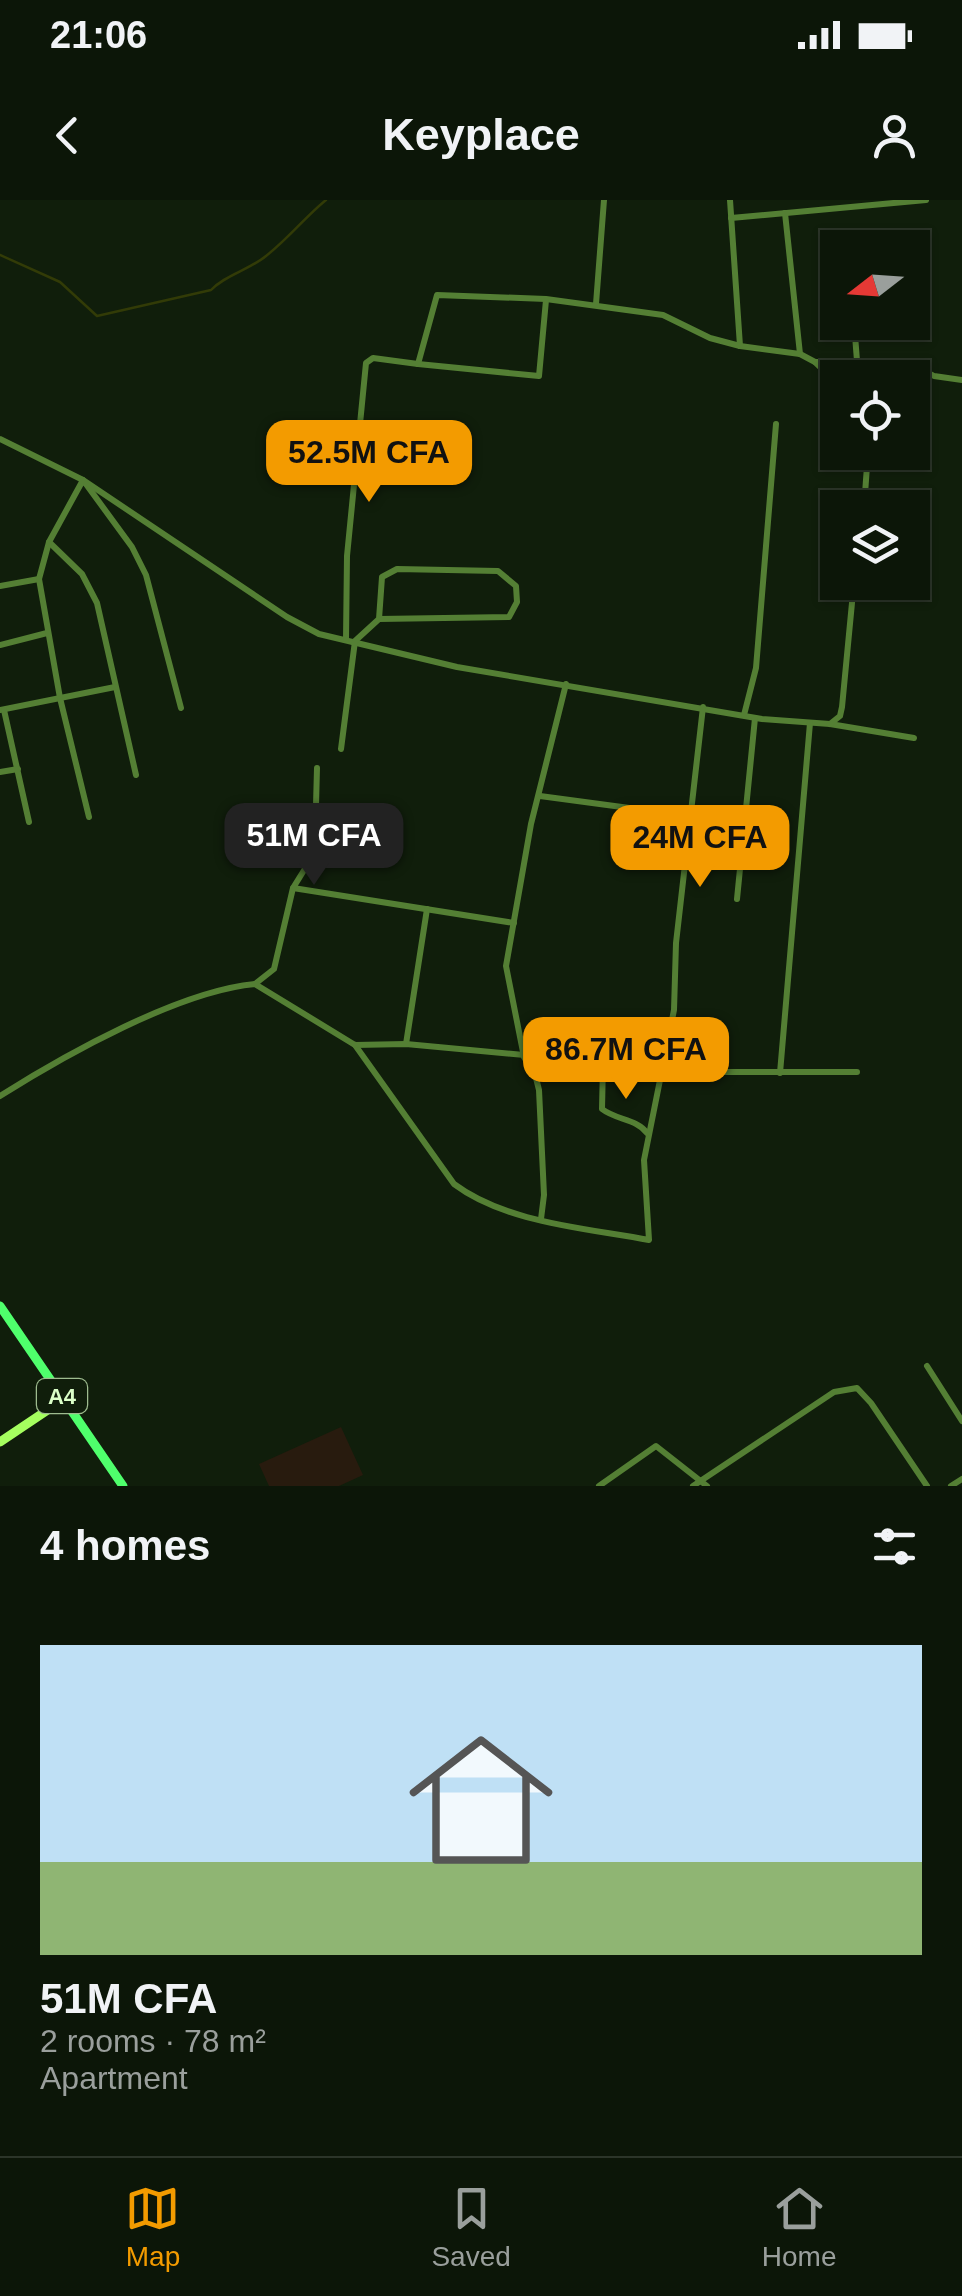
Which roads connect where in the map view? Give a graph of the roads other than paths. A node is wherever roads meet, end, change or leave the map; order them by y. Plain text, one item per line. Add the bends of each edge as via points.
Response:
1 (604, 200) edge
2 (730, 200) edge
3 (926, 200) edge
4 (785, 213) junction
5 (731, 218) junction
6 (546, 299) junction
7 (596, 304) junction
8 (740, 346) junction
9 (800, 354) junction
10 (816, 362) junction
11 (820, 362) edge
12 (418, 364) junction
13 (820, 366) edge
14 (930, 375) edge
15 (962, 380) edge
16 (776, 424) dead end
17 (0, 439) edge
18 (83, 480) junction
19 (50, 542) junction
20 (39, 579) junction
21 (0, 586) edge
22 (852, 600) edge
23 (379, 619) junction
24 (47, 633) junction
25 (350, 640) junction
26 (0, 645) edge
27 (566, 684) junction
28 (115, 687) junction
29 (60, 698) junction
30 (704, 707) junction
31 (181, 708) dead end
32 (2, 710) edge
33 (744, 716) junction
34 (756, 718) junction
35 (810, 723) junction
36 (830, 724) junction
37 (914, 738) dead end
38 (341, 749) dead end
39 (317, 768) dead end
40 (18, 770) junction
41 (0, 772) edge
42 (136, 774) dead end
43 (540, 796) junction
44 (689, 816) junction
45 (89, 817) dead end
46 (29, 822) dead end
47 (293, 888) junction
48 (737, 899) dead end
49 (426, 910) junction
50 (514, 924) junction
51 (256, 984) junction
52 (406, 1044) junction
53 (355, 1045) junction
54 (524, 1058) junction
55 (602, 1063) junction
56 (665, 1067) junction
57 (857, 1072) dead end
58 (780, 1073) junction
59 (0, 1096) edge
60 (648, 1133) junction
61 (541, 1219) junction
62 (0, 1307) edge
63 (926, 1366) dead end
64 (64, 1399) junction
65 (962, 1421) edge
66 (0, 1442) edge
67 (962, 1478) edge
68 (704, 1483) edge
69 (123, 1486) edge
70 (599, 1486) edge
71 (692, 1486) edge
72 (926, 1486) edge
73 (951, 1486) edge

1 - 7 street
2 - 5 street
3 - 4 street
4 - 5 street
4 - 9 street
5 - 8 street
6 - 7 street
6 - 12 street via 437,295
6 - 12 street via 539,376
7 - 8 street via 663,315
8 - 9 street
9 - 10 street
10 - 11 street
10 - 13 street
12 - 25 street via 373,358 366,363 346,556
14 - 15 street
16 - 33 street via 756,668
17 - 18 street
18 - 19 street
18 - 25 street via 287,617
18 - 31 street via 146,575
19 - 20 street
19 - 28 street via 82,574 97,604
20 - 21 street
20 - 24 street
22 - 36 street via 842,707
23 - 23 street via 382,577 397,569 498,571 516,586 515,610 504,619
23 - 25 street
24 - 26 street
24 - 29 street
25 - 27 street via 457,667
25 - 38 street
27 - 30 street
27 - 43 street
28 - 29 street
28 - 42 street
29 - 32 street
29 - 45 street
30 - 33 street
30 - 44 street
32 - 40 street
33 - 34 street
34 - 35 street
34 - 48 street
35 - 36 street
35 - 58 street
36 - 37 street
39 - 47 street via 315,843
40 - 41 street
40 - 46 street
43 - 44 street
43 - 50 street
44 - 56 street
47 - 49 street
47 - 51 street via 276,964
49 - 50 street
49 - 52 street
50 - 54 street via 506,966
51 - 53 street
51 - 59 street via 163,1012 53,1063
52 - 53 street
52 - 54 street
53 - 61 street via 454,1184 476,1201
54 - 55 street
54 - 61 street via 539,1090
55 - 56 street
55 - 60 street via 602,1109
56 - 58 street
56 - 60 street
57 - 58 street
60 - 61 street via 649,1240
62 - 64 main road, A4
63 - 65 street
64 - 66 street
64 - 69 main road, A4
67 - 73 street
68 - 70 street via 656,1446
68 - 71 street
68 - 72 street via 834,1392 857,1388

